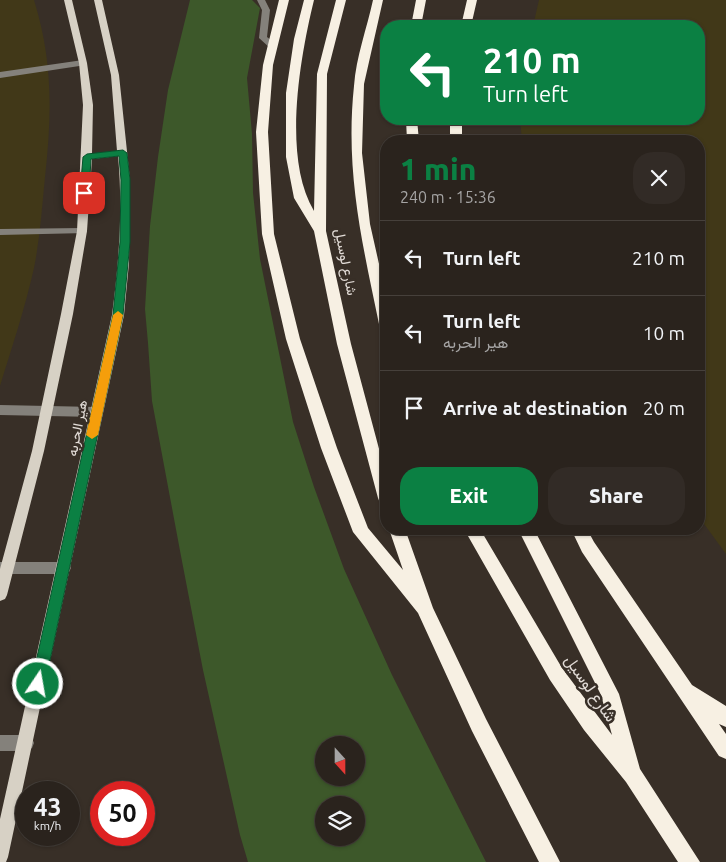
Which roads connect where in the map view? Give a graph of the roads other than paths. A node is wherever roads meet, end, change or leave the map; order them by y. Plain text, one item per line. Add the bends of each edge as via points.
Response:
1 (68, 0) edge
2 (98, 0) edge
3 (261, 0) edge
4 (284, 0) edge
5 (309, 0) edge
6 (341, 0) edge
7 (378, 0) edge
8 (421, 0) edge
9 (472, 0) edge
10 (417, 20) edge
11 (467, 20) edge
12 (273, 46) junction
13 (83, 63) junction
14 (0, 76) edge
15 (123, 153) junction
16 (87, 157) junction
17 (82, 231) junction
18 (320, 231) junction
19 (0, 232) edge
20 (380, 297) edge
21 (0, 410) edge
22 (46, 411) junction
23 (96, 412) junction
24 (380, 479) edge
25 (399, 535) edge
26 (475, 535) edge
27 (529, 535) edge
28 (582, 535) edge
29 (4, 568) edge
30 (64, 568) junction
31 (0, 595) edge
32 (424, 608) junction
33 (683, 688) junction
34 (726, 718) edge
35 (0, 743) edge
36 (26, 743) junction
37 (726, 750) edge
38 (633, 775) junction
39 (0, 857) edge
40 (550, 862) edge
41 (690, 862) edge

1 - 13 main road
2 - 15 main road, هير الحربه via 115,75
3 - 12 lane via 266,10 263,38
4 - 12 highway
5 - 18 highway via 298,39 291,93 292,157 300,198
6 - 18 highway, شارع لوسيل via 322,74
7 - 20 highway, شارع لوسيل via 359,84 356,153 364,224
8 - 10 highway
9 - 11 highway
12 - 32 highway via 268,65 262,132 268,234 293,339 361,532
13 - 14 lane
13 - 16 main road via 88,106
15 - 16 main road
15 - 23 main road, هير الحربه via 124,263 118,315
16 - 17 main road
17 - 19 lane
17 - 22 main road
18 - 24 highway, شارع لوسيل via 344,344
21 - 22 lane
22 - 23 lane
22 - 29 main road via 38,451
23 - 30 main road, هير الحربه
25 - 32 highway
26 - 38 highway, شارع لوسيل via 556,674
27 - 38 highway via 610,694
28 - 33 highway
29 - 30 lane
29 - 31 main road
30 - 36 main road, هير الحربه
32 - 40 highway via 479,725
33 - 34 highway
33 - 37 highway
35 - 36 lane
36 - 39 main road, هير الحربه
38 - 41 highway, شارع لوسيل

